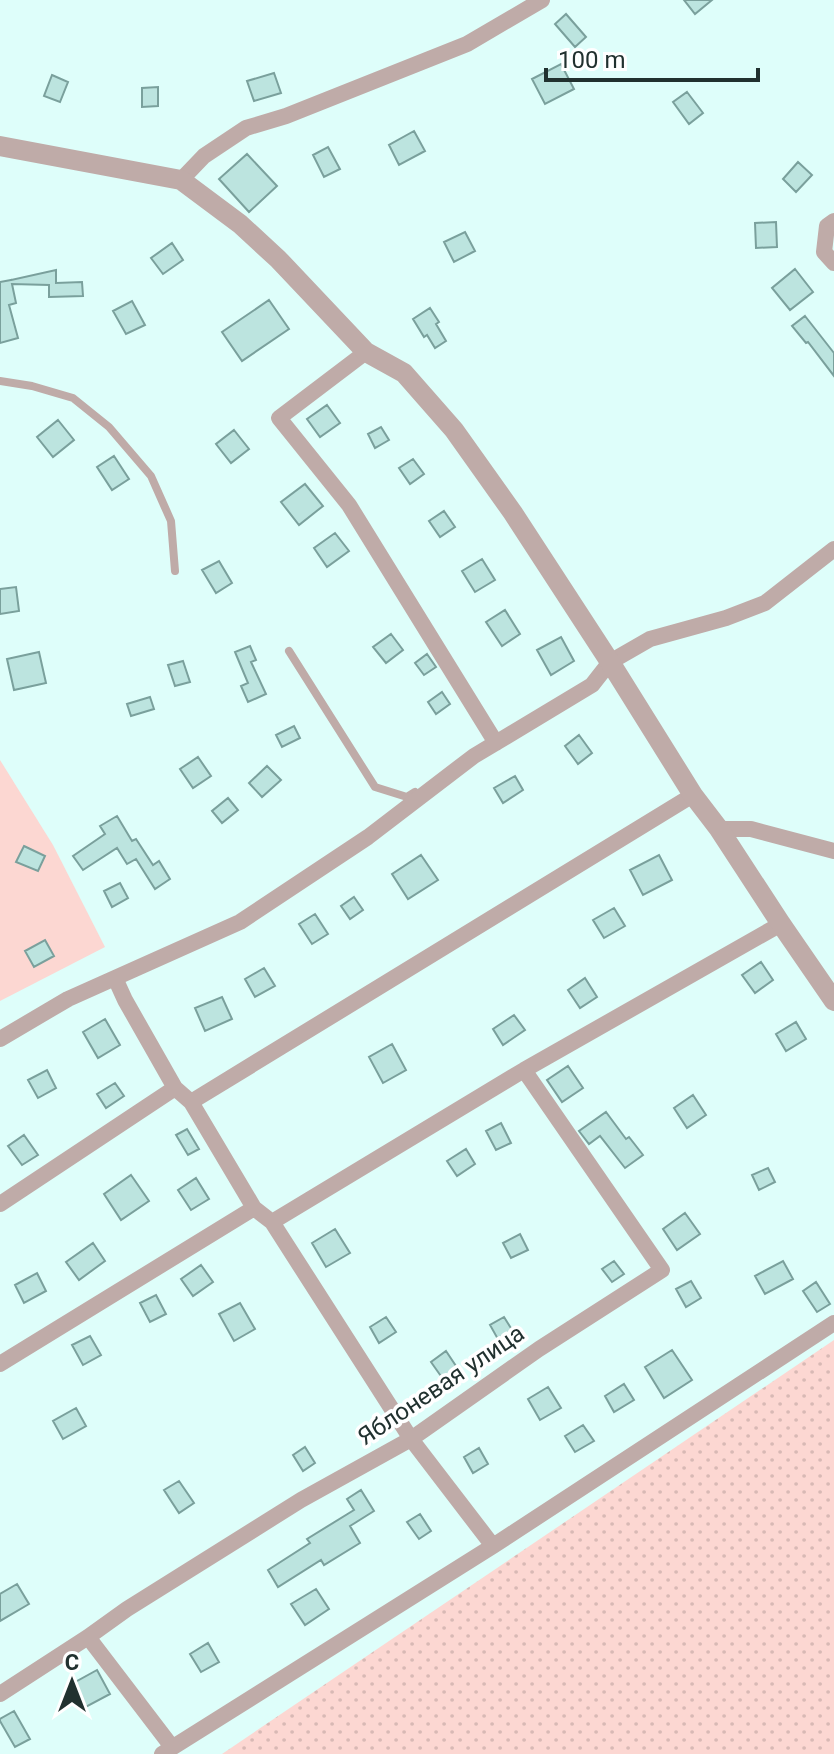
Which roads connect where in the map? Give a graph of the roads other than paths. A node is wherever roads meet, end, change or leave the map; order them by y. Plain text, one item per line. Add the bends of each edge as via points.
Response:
1 (542, 0) edge
2 (0, 146) edge
3 (181, 180) junction
4 (834, 221) edge
5 (834, 263) edge
6 (366, 352) junction
7 (0, 381) edge
8 (834, 549) edge
9 (175, 571) dead end
10 (289, 651) dead end
11 (610, 662) junction
12 (496, 743) junction
13 (474, 756) junction
14 (693, 795) junction
15 (719, 829) junction
16 (834, 851) edge
17 (781, 924) junction
18 (115, 978) junction
19 (834, 1001) edge
20 (0, 1039) edge
21 (524, 1070) junction
22 (175, 1088) junction
23 (191, 1102) junction
24 (0, 1204) edge
25 (254, 1208) junction
26 (272, 1222) junction
27 (834, 1323) edge
28 (0, 1364) edge
29 (411, 1439) junction
30 (493, 1546) junction
31 (88, 1637) junction
32 (0, 1694) edge
33 (167, 1750) edge

1 - 3 street via 467,44 246,128 204,156
2 - 3 street
3 - 6 street via 278,259
4 - 5 street via 827,226 824,252
6 - 11 street via 404,373 454,430
6 - 12 street via 279,418 349,505
7 - 9 lane via 73,398 109,427 151,476 171,521
8 - 11 street via 765,603 650,639
10 - 13 lane via 375,787 407,797
11 - 12 street via 592,685
11 - 14 street
12 - 13 street
13 - 18 street via 368,837 240,922
14 - 15 street
14 - 23 street
15 - 16 street via 751,829
15 - 17 street
17 - 19 street
17 - 21 street
18 - 20 street
18 - 22 street
21 - 26 street
21 - 29 street, Яблоневая улица via 662,1270
22 - 23 street
22 - 24 street
23 - 25 street
25 - 26 street
25 - 28 street
26 - 29 street
27 - 30 street
29 - 30 street
29 - 31 street, Яблоневая улица via 301,1500
30 - 33 street
31 - 32 street, Яблоневая улица
31 - 33 street

